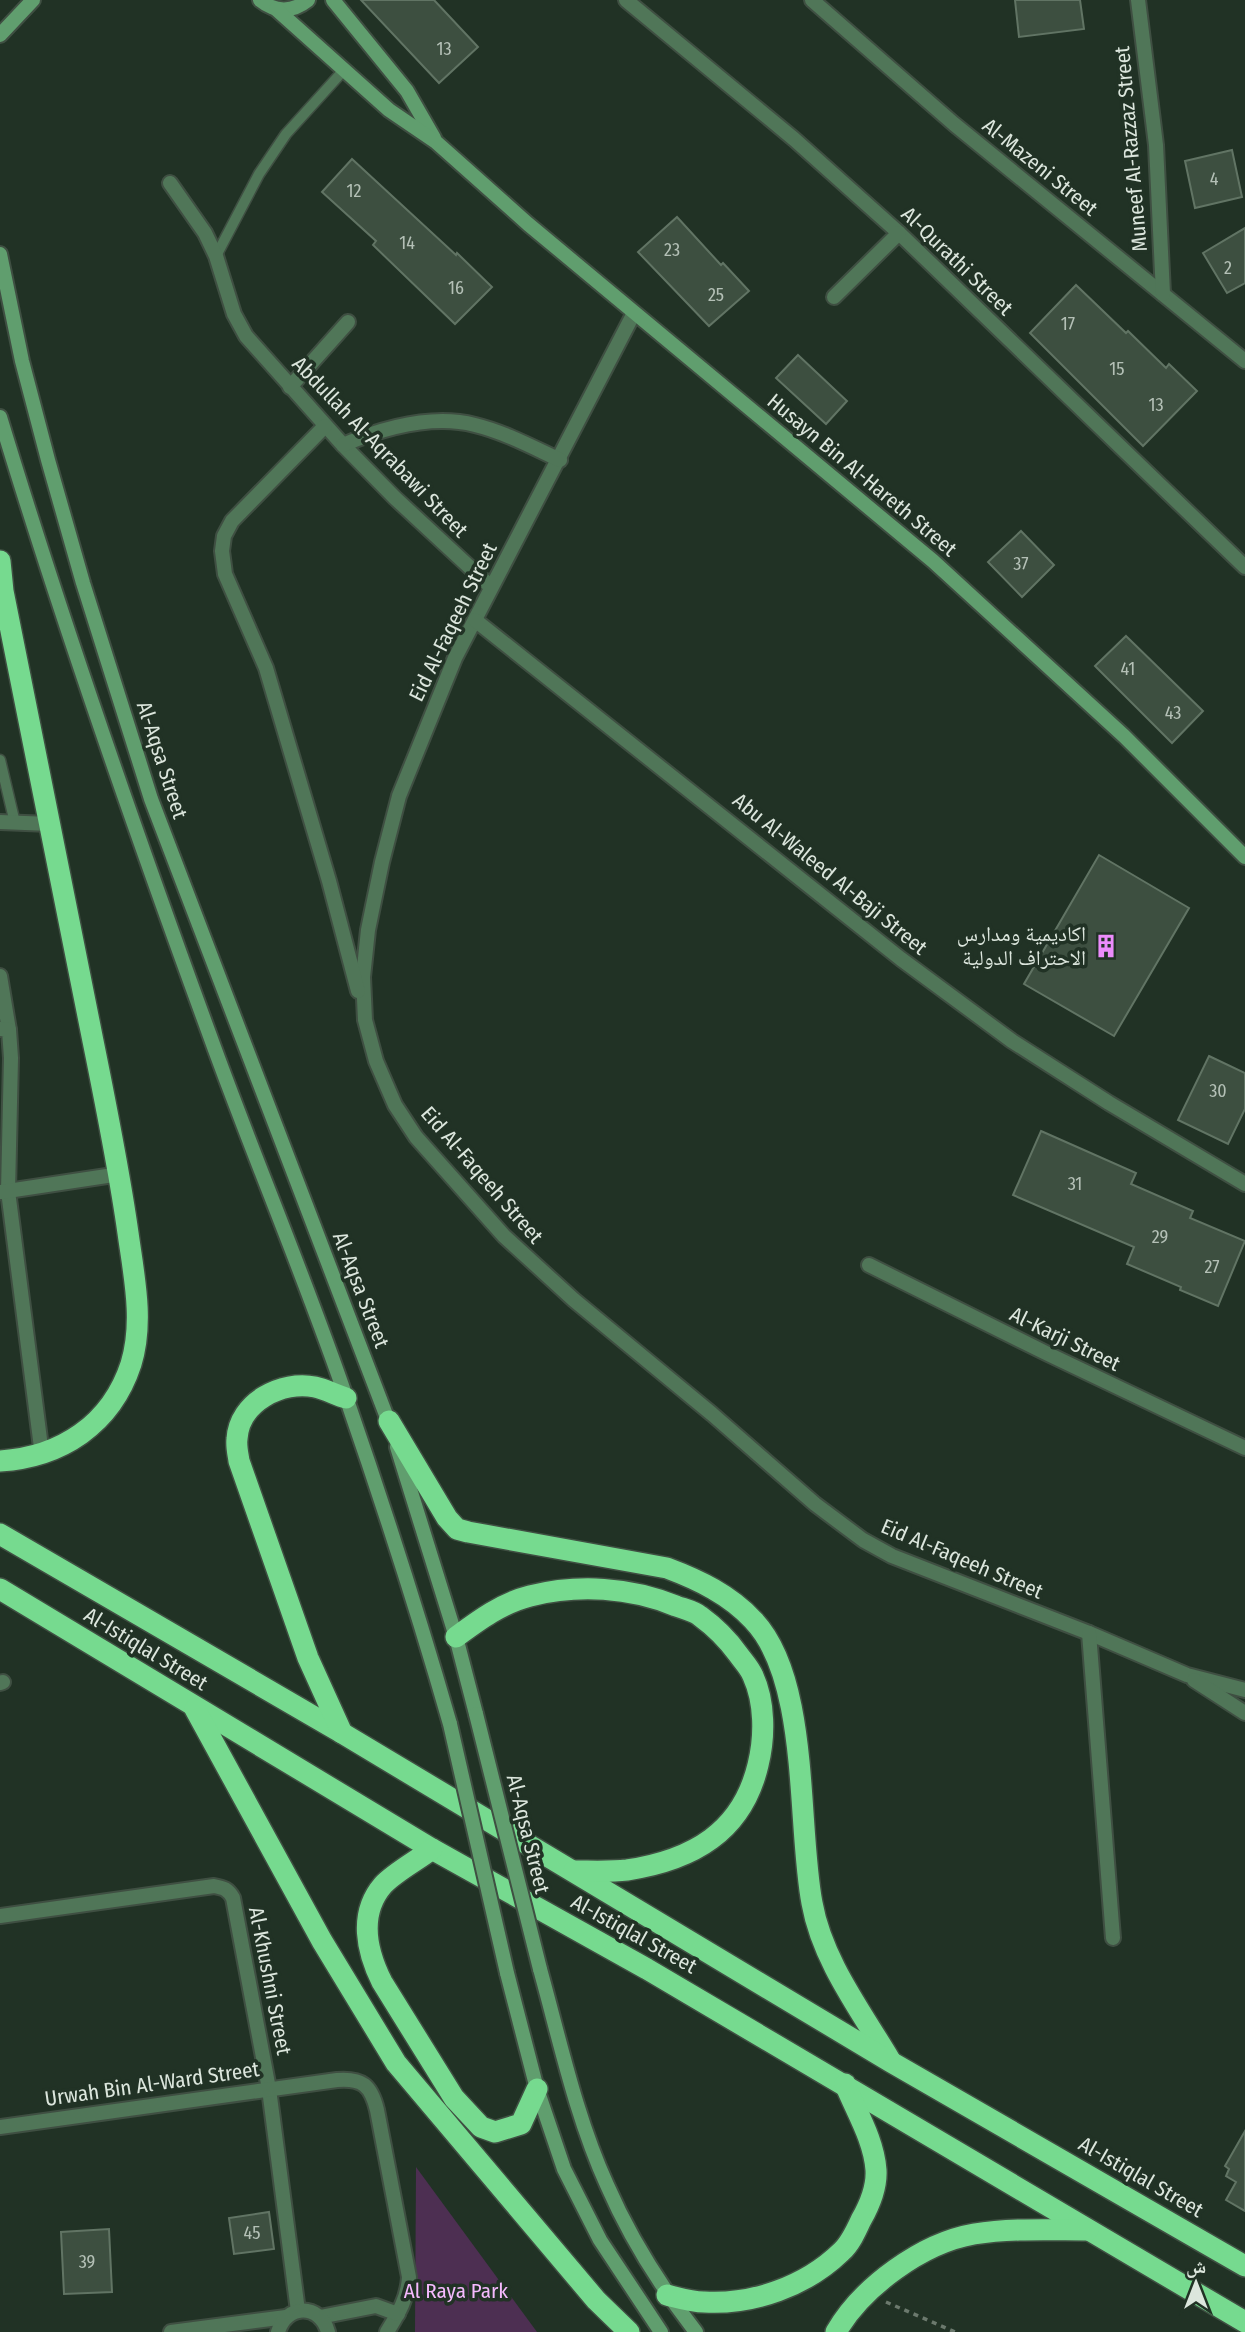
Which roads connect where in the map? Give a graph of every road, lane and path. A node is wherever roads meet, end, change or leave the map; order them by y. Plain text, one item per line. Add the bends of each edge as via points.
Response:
1 (33, 0) edge
2 (260, 0) edge
3 (308, 0) edge
4 (333, 0) edge
5 (626, 0) edge
6 (812, 0) edge
7 (1138, 0) edge
8 (276, 9) junction
9 (0, 35) edge
10 (343, 71) junction
11 (436, 142) junction
12 (170, 183) dead end
13 (899, 233) junction
14 (0, 254) edge
15 (216, 256) junction
16 (1163, 294) junction
17 (834, 297) dead end
18 (634, 313) junction
19 (348, 322) dead end
20 (1245, 361) edge
21 (290, 387) junction
22 (0, 417) edge
23 (325, 426) junction
24 (343, 445) junction
25 (560, 460) junction
26 (0, 561) edge
27 (1245, 568) edge
28 (491, 587) junction
29 (1, 591) edge
30 (475, 620) junction
31 (0, 760) edge
32 (7, 822) edge
33 (50, 824) junction
34 (1245, 857) edge
35 (0, 976) edge
36 (365, 1020) junction
37 (4, 1029) edge
38 (120, 1174) junction
39 (1245, 1184) edge
40 (4, 1192) edge
41 (869, 1265) dead end
42 (346, 1398) junction
43 (389, 1421) junction
44 (1245, 1447) edge
45 (41, 1455) junction
46 (0, 1461) edge
47 (0, 1534) edge
48 (0, 1589) edge
49 (1088, 1633) junction
50 (456, 1637) junction
51 (1187, 1675) junction
52 (1245, 1690) edge
53 (194, 1707) junction
54 (1245, 1713) edge
55 (342, 1733) junction
56 (432, 1849) junction
57 (572, 1871) junction
58 (0, 1916) edge
59 (1113, 1938) dead end
60 (891, 2062) junction
61 (845, 2084) junction
62 (269, 2089) junction
63 (537, 2089) junction
64 (0, 2127) edge
65 (1090, 2230) junction
66 (1245, 2266) edge
67 (865, 2294) junction
68 (667, 2295) junction
69 (292, 2314) junction
70 (398, 2314) junction
71 (320, 2317) junction
72 (1245, 2322) edge
73 (170, 2332) edge
74 (278, 2332) edge
75 (328, 2332) edge
76 (387, 2332) edge
77 (629, 2332) edge
78 (661, 2332) edge
79 (696, 2332) edge
80 (836, 2332) edge
81 (955, 2332) edge

1 - 9 main road
2 - 8 main road, Husayn Bin Al-Hareth Street
3 - 8 main road via 298,7
4 - 11 main road, Husayn Bin Al-Hareth Street via 407,91
5 - 13 street, Al-Qurathi Street
6 - 16 street, Al-Mazeni Street via 954,124
7 - 16 street, Muneef Al-Razzaz Street via 1156,145
8 - 10 main road, Husayn Bin Al-Hareth Street
10 - 11 main road, Husayn Bin Al-Hareth Street
10 - 15 lane via 286,134 259,174
11 - 18 main road, Husayn Bin Al-Hareth Street
12 - 15 street, Abdullah Al-Aqrabawi Street
13 - 17 street
13 - 27 street, Al-Qurathi Street
14 - 43 main road, Al-Aqsa Street via 48,460 151,799
15 - 21 street, Abdullah Al-Aqrabawi Street via 234,314 246,336
16 - 20 street, Al-Mazeni Street
18 - 25 street, Eid Al-Faqeeh Street
18 - 34 main road, Husayn Bin Al-Hareth Street via 933,561 1124,736
19 - 21 street
21 - 23 street, Abdullah Al-Aqrabawi Street
22 - 42 main road via 64,623 126,800
23 - 24 street, Abdullah Al-Aqrabawi Street
23 - 36 street via 232,521 222,551 225,574 278,706
24 - 25 street via 372,433 443,421 474,424
24 - 28 street, Abdullah Al-Aqrabawi Street
25 - 28 street, Eid Al-Faqeeh Street
26 - 29 highway
28 - 30 street, Eid Al-Faqeeh Street
29 - 33 highway
30 - 36 street, Eid Al-Faqeeh Street via 399,796 368,930
30 - 39 street, Abu Al-Waleed Al-Baji Street via 901,959 1012,1041
31 - 32 lane
32 - 33 street
33 - 38 highway
35 - 37 street
36 - 49 street, Eid Al-Faqeeh Street via 395,1105 416,1137 504,1236 574,1300 863,1540 892,1556
37 - 40 street via 11,1058
38 - 40 street
38 - 45 highway via 136,1288 131,1363 101,1418 77,1437
40 - 45 street
41 - 44 street, Al-Karji Street
42 - 55 highway via 315,1387 276,1390 255,1402 241,1422 237,1438 239,1461 308,1658
42 - 63 main road, bridge via 450,1724
43 - 50 main road, Al-Aqsa Street
43 - 60 highway via 457,1529 667,1568 728,1598 754,1621 773,1649 791,1704 812,1905 833,1964
45 - 46 highway
47 - 55 highway, Al-Istiqlal Street
48 - 53 highway, Al-Istiqlal Street
49 - 51 street, Eid Al-Faqeeh Street
49 - 59 street
50 - 57 highway via 490,1612 527,1596 566,1589 614,1590 656,1598 699,1615 728,1641 753,1675 763,1714 762,1749 754,1783 740,1811 705,1845 667,1860 625,1870
50 - 68 main road, Al-Aqsa Street, bridge via 582,2120 607,2186
51 - 52 street, Eid Al-Faqeeh Street
51 - 54 street, Eid Al-Faqeeh Street
53 - 56 highway, Al-Istiqlal Street
53 - 77 highway via 322,1941 396,2063 596,2300
55 - 57 highway, Al-Istiqlal Street
56 - 61 highway, Al-Istiqlal Street
56 - 63 highway via 384,1885 371,1905 367,1944 372,1963 454,2098 481,2127 495,2132 522,2124
57 - 60 highway, Al-Istiqlal Street
58 - 62 street, Al-Khushni Street via 214,1886 229,1891
60 - 66 highway, Al-Istiqlal Street
61 - 65 highway, Al-Istiqlal Street
61 - 68 highway via 876,2171 870,2203 842,2251 809,2277 736,2302
62 - 64 street, Urwah Bin Al-Ward Street
62 - 69 street, Al-Khushni Street
62 - 70 street, Urwah Bin Al-Ward Street via 352,2079 366,2084 374,2096 409,2277
63 - 78 main road via 573,2189 600,2241
65 - 67 highway via 971,2235 930,2249 894,2269
65 - 72 highway, Al-Istiqlal Street
67 - 80 highway
67 - 81 path
68 - 79 main road, Al-Aqsa Street
69 - 71 street via 313,2312
69 - 73 street
69 - 74 street
70 - 71 street via 376,2306
70 - 76 street, Urwah Bin Al-Ward Street
71 - 75 street

